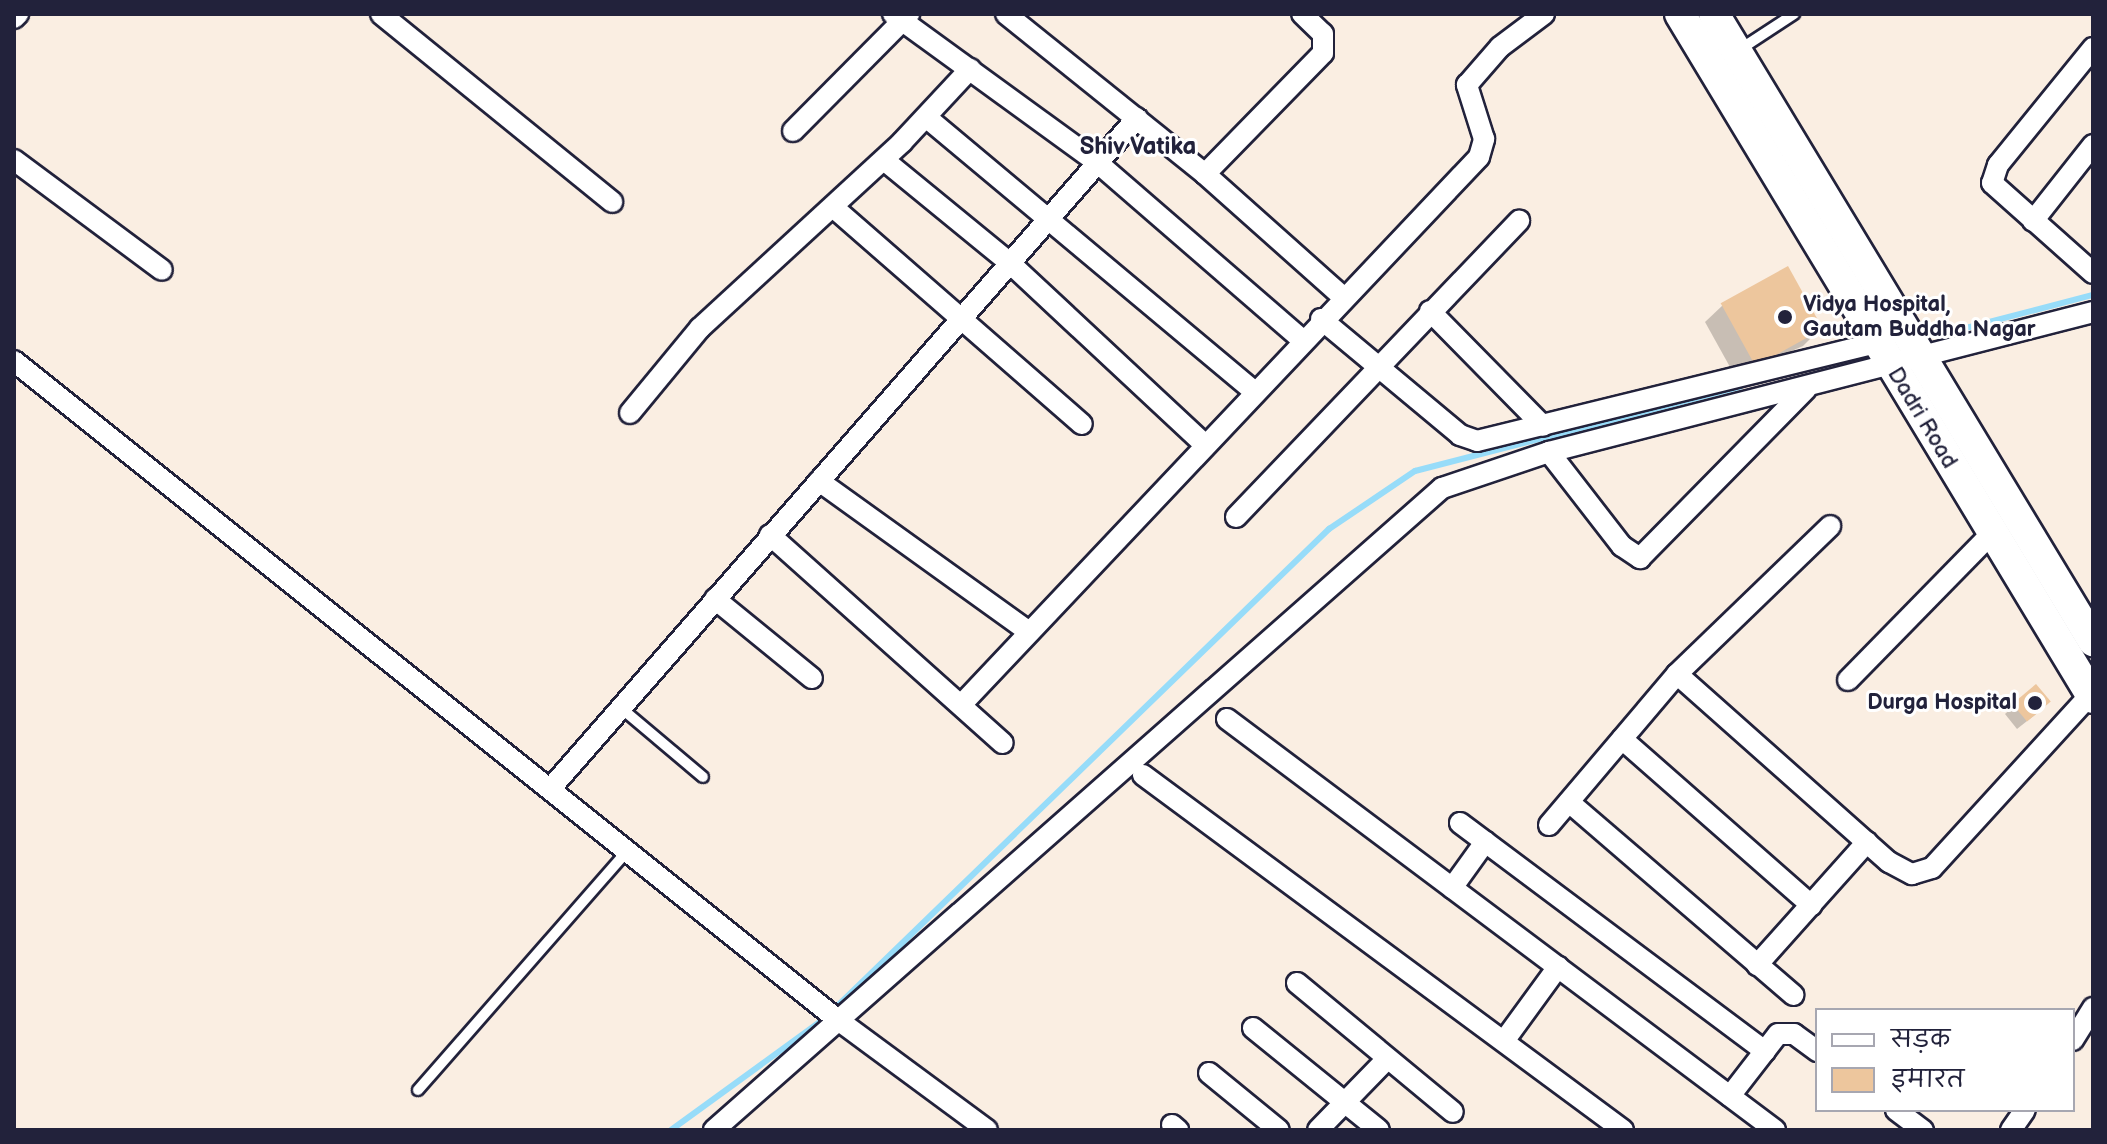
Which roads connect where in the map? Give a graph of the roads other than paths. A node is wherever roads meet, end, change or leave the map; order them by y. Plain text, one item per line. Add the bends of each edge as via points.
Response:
1 (18, 14) edge
2 (381, 14) edge
3 (1006, 14) edge
4 (1302, 14) edge
5 (1544, 14) edge
6 (1680, 14) edge
7 (1714, 14) edge
8 (1794, 14) edge
9 (902, 16) edge
10 (14, 18) edge
11 (2093, 48) edge
12 (1737, 51) junction
13 (970, 69) junction
14 (926, 117) junction
15 (1137, 118) junction
16 (793, 131) dead end
17 (2093, 145) edge
18 (14, 160) edge
19 (884, 160) junction
20 (1098, 163) junction
21 (1205, 174) junction
22 (612, 202) dead end
23 (833, 207) junction
24 (1051, 217) junction
25 (1519, 221) dead end
26 (2033, 221) junction
27 (1011, 264) junction
28 (162, 270) dead end
29 (2093, 273) edge
30 (1342, 296) junction
31 (1430, 311) junction
32 (2093, 312) edge
33 (963, 319) junction
34 (1321, 319) junction
35 (1301, 339) junction
36 (1883, 354) junction
37 (1919, 357) junction
38 (14, 361) edge
39 (1376, 365) junction
40 (1806, 389) junction
41 (1252, 390) junction
42 (630, 413) dead end
43 (1082, 424) dead end
44 (1543, 426) junction
45 (1203, 443) junction
46 (1549, 452) junction
47 (819, 481) junction
48 (1236, 517) dead end
49 (1830, 526) dead end
50 (1992, 533) junction
51 (770, 535) junction
52 (715, 599) junction
53 (1029, 632) junction
54 (2093, 641) edge
55 (1677, 674) junction
56 (812, 678) dead end
57 (1848, 680) dead end
58 (2092, 696) edge
59 (961, 705) junction
60 (621, 708) junction
61 (1227, 719) dead end
62 (1622, 739) junction
63 (1003, 743) dead end
64 (1143, 775) dead end
65 (703, 777) dead end
66 (551, 788) junction
67 (1569, 802) junction
68 (1460, 823) dead end
69 (1549, 825) dead end
70 (1485, 842) junction
71 (1867, 842) junction
72 (628, 850) junction
73 (1452, 888) junction
74 (1811, 905) junction
75 (1757, 965) junction
76 (1558, 967) junction
77 (1297, 983) dead end
78 (1793, 995) dead end
79 (2093, 1008) edge
80 (833, 1015) junction
81 (1253, 1028) dead end
82 (2075, 1037) edge
83 (1504, 1041) junction
84 (1815, 1050) edge
85 (1765, 1051) junction
86 (1387, 1059) junction
87 (1209, 1073) dead end
88 (418, 1090) dead end
89 (1730, 1096) junction
90 (1344, 1103) junction
91 (1453, 1112) dead end
92 (1899, 1112) edge
93 (2024, 1112) edge
94 (714, 1130) edge
95 (987, 1130) edge
96 (1279, 1130) edge
97 (1318, 1130) edge
98 (1379, 1130) edge
99 (1623, 1130) edge
100 (1775, 1130) edge
101 (1923, 1130) edge
102 (2011, 1130) edge

1 - 10 street
2 - 22 street
3 - 15 street
4 - 21 street via 1323,34 1323,53
5 - 30 street via 1500,47 1467,85 1484,139 1479,157
6 - 36 street, Dadri Road
7 - 12 street, Dadri Road
8 - 12 lane
9 - 13 street
9 - 16 street
11 - 26 street via 1993,176 1998,191
12 - 37 street, Dadri Road
13 - 14 street
13 - 20 street
14 - 19 street
14 - 24 street
15 - 20 street
15 - 21 street
17 - 26 street
18 - 28 street
19 - 23 street
19 - 27 street
20 - 24 street
20 - 35 street
21 - 30 street
23 - 33 street
23 - 42 street via 700,328
24 - 27 street
24 - 41 street
25 - 31 street
26 - 29 street
27 - 33 street
27 - 45 street
30 - 34 street
31 - 39 street
31 - 44 street
32 - 37 street
33 - 43 street
33 - 47 street
34 - 35 street
34 - 39 street
35 - 41 street
36 - 37 street
36 - 40 street
36 - 44 street
36 - 50 street, Dadri Road
37 - 54 street, Dadri Road
38 - 66 street
39 - 44 street via 1468,439
39 - 48 street
40 - 46 street
40 - 46 street via 1640,558 1622,546
41 - 45 street
45 - 53 street
46 - 80 street via 1442,488 1418,505
47 - 51 street
47 - 53 street
49 - 55 street
50 - 57 street
50 - 58 street, Dadri Road
51 - 52 street
51 - 59 street
52 - 56 street
52 - 60 street
53 - 59 street
55 - 62 street
55 - 71 street
58 - 71 street via 1932,868 1904,872
59 - 63 street
60 - 65 lane
60 - 66 street
61 - 73 street
62 - 67 street
62 - 74 street
64 - 83 street
66 - 72 street
67 - 69 street
67 - 75 street
68 - 70 street
70 - 73 street
70 - 85 street
71 - 74 street
72 - 80 street
72 - 88 lane
73 - 76 street
74 - 75 street
75 - 78 street
76 - 83 street
76 - 89 street
77 - 86 street
79 - 82 street
80 - 94 street
80 - 95 street
81 - 90 street
83 - 99 street
84 - 85 street via 1784,1032
85 - 89 street
86 - 90 street
86 - 91 street
87 - 96 street
89 - 100 street
90 - 97 street
90 - 98 street
92 - 101 street
93 - 102 street

